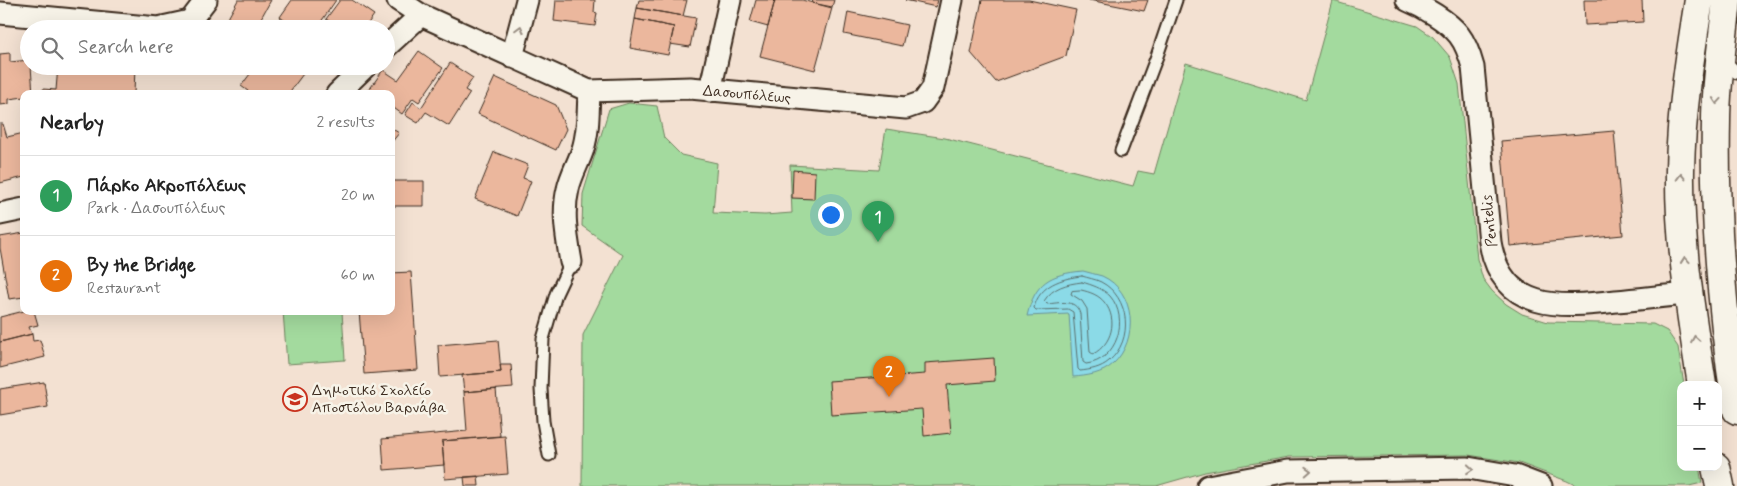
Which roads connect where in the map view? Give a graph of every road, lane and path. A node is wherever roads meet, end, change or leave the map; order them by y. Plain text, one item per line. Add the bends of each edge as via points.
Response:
1 (206, 0) edge
2 (398, 0) edge
3 (527, 0) edge
4 (730, 0) edge
5 (952, 0) edge
6 (1176, 0) edge
7 (1407, 0) edge
8 (1699, 0) edge
9 (1727, 0) edge
10 (0, 13) edge
11 (421, 15) junction
12 (74, 20) edge
13 (191, 20) edge
14 (395, 39) edge
15 (512, 57) junction
16 (1729, 65) edge
17 (357, 75) edge
18 (341, 90) edge
19 (589, 91) junction
20 (710, 91) junction
21 (1121, 151) dead end
22 (20, 210) edge
23 (0, 214) edge
24 (571, 262) joint
25 (1688, 294) junction
26 (1701, 381) edge
27 (1737, 410) edge
28 (549, 455) dead end
29 (1717, 471) edge
30 (1387, 478) edge
31 (1208, 486) edge
32 (1541, 486) edge
33 (1720, 486) edge

1 - 13 street
2 - 11 street, Δασουπόλεως
15 -> 3 street
4 - 20 street
5 - 20 street, Δασουπόλεως via 933,88 923,102 906,108
6 - 21 lane
7 - 25 street, Pentelis via 1458,34 1469,53 1490,242 1500,273 1516,290 1534,300 1553,304 1601,303
25 -> 8 main road via 1680,170 1687,77
9 - 16 main road
10 - 12 street
11 - 14 street
11 - 15 street, Δασουπόλεως
15 - 19 street, Δασουπόλεως
16 -> 27 main road via 1716,120 1729,360
17 - 18 street
19 - 20 street, Δασουπόλεως via 690,88
19 - 24 street via 584,147 568,189 566,214
22 - 23 street
24 - 28 lane via 556,294 543,338 541,389
26 -> 25 main road
29 - 33 main road
31 -> 30 street via 1288,471 1338,469
30 -> 32 street via 1468,468 1515,476

